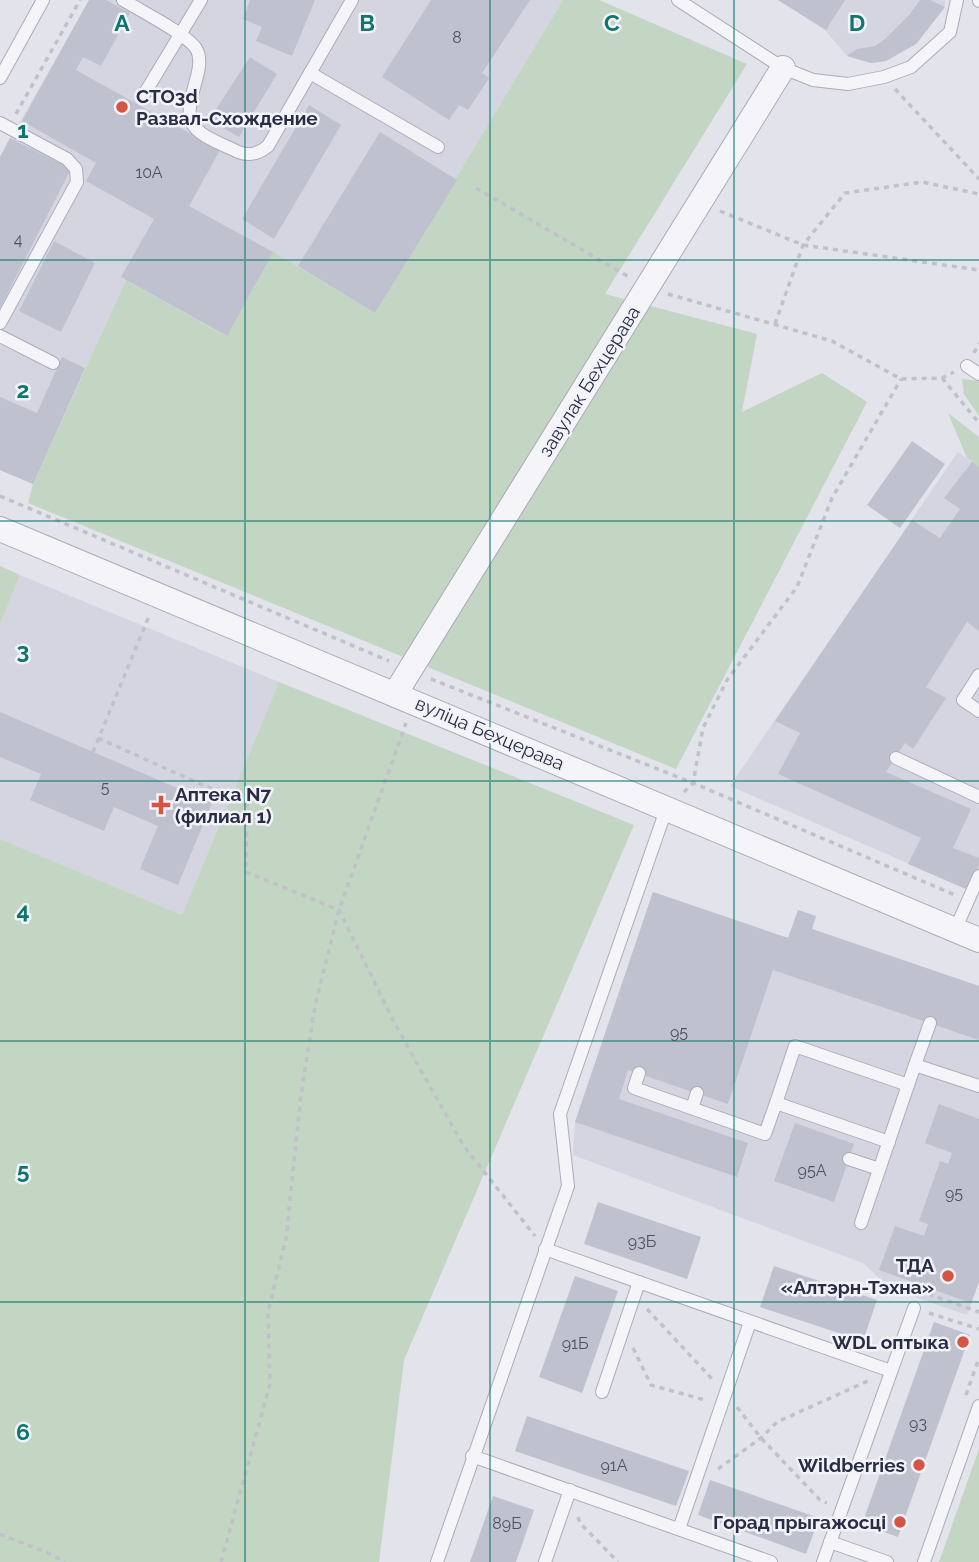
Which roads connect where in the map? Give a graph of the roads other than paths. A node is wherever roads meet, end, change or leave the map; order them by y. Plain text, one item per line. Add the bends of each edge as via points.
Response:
1 (43, 0) edge
2 (123, 0) edge
3 (201, 0) edge
4 (352, 0) edge
5 (678, 0) edge
6 (957, 0) edge
7 (180, 36) junction
8 (783, 68) junction
9 (310, 73) junction
10 (0, 78) edge
11 (143, 96) dead end
12 (5, 125) edge
13 (438, 146) dead end
14 (0, 323) edge
15 (0, 336) edge
16 (53, 363) dead end
17 (967, 366) road end
18 (979, 374) edge
19 (0, 529) edge
20 (979, 675) edge
21 (395, 694) junction
22 (979, 711) edge
23 (896, 758) dead end
24 (979, 797) edge
25 (667, 807) junction
26 (979, 876) edge
27 (955, 930) junction
28 (979, 940) edge
29 (930, 1023) dead end
30 (915, 1065) junction
31 (639, 1073) dead end
32 (908, 1085) junction
33 (979, 1086) edge
34 (697, 1093) dead end
35 (776, 1102) junction
36 (692, 1108) junction
37 (889, 1142) junction
38 (849, 1159) dead end
39 (879, 1169) junction
40 (861, 1223) dead end
41 (545, 1249) junction
42 (639, 1282) junction
43 (914, 1308) road end
44 (750, 1322) junction
45 (891, 1371) junction
46 (602, 1392) dead end
47 (979, 1406) edge
48 (472, 1456) junction
49 (570, 1490) junction
50 (679, 1529) junction
51 (830, 1542) junction
52 (437, 1562) edge
53 (545, 1562) edge
54 (771, 1562) edge
55 (823, 1562) edge
56 (887, 1562) edge
57 (924, 1562) edge

1 - 10 lane
2 - 7 lane
3 - 7 lane
4 - 9 lane
5 - 8 lane
6 - 8 lane via 950,32 911,67 848,84 813,80
7 - 9 lane via 197,49 199,61 189,111 193,125 243,155 259,153 268,146
7 - 11 lane
8 - 21 street, завулак Бехцерава
9 - 13 lane
12 - 14 lane via 67,159 76,169 77,182
15 - 16 lane
17 - 18 lane
19 - 21 street, вуліца Бехцерава
20 - 22 lane via 963,700
21 - 25 street, вуліца Бехцерава
23 - 24 lane
25 - 27 street, вуліца Бехцерава
25 - 41 lane via 560,1114 568,1186
26 - 27 lane
27 - 28 street, вуліца Бехцерава
29 - 30 lane
30 - 32 lane
30 - 33 lane
31 - 36 lane via 634,1088
32 - 35 lane via 794,1046
32 - 37 lane
34 - 36 lane
35 - 36 lane via 765,1134
35 - 37 lane
37 - 39 lane
38 - 39 lane
39 - 40 lane
41 - 42 lane
41 - 48 lane
42 - 44 lane
42 - 46 lane
43 - 45 lane
44 - 45 lane
44 - 50 lane
45 - 51 lane
47 - 57 lane
48 - 49 lane
48 - 52 lane
49 - 50 lane
49 - 53 lane
50 - 54 lane
51 - 55 lane
51 - 56 lane

